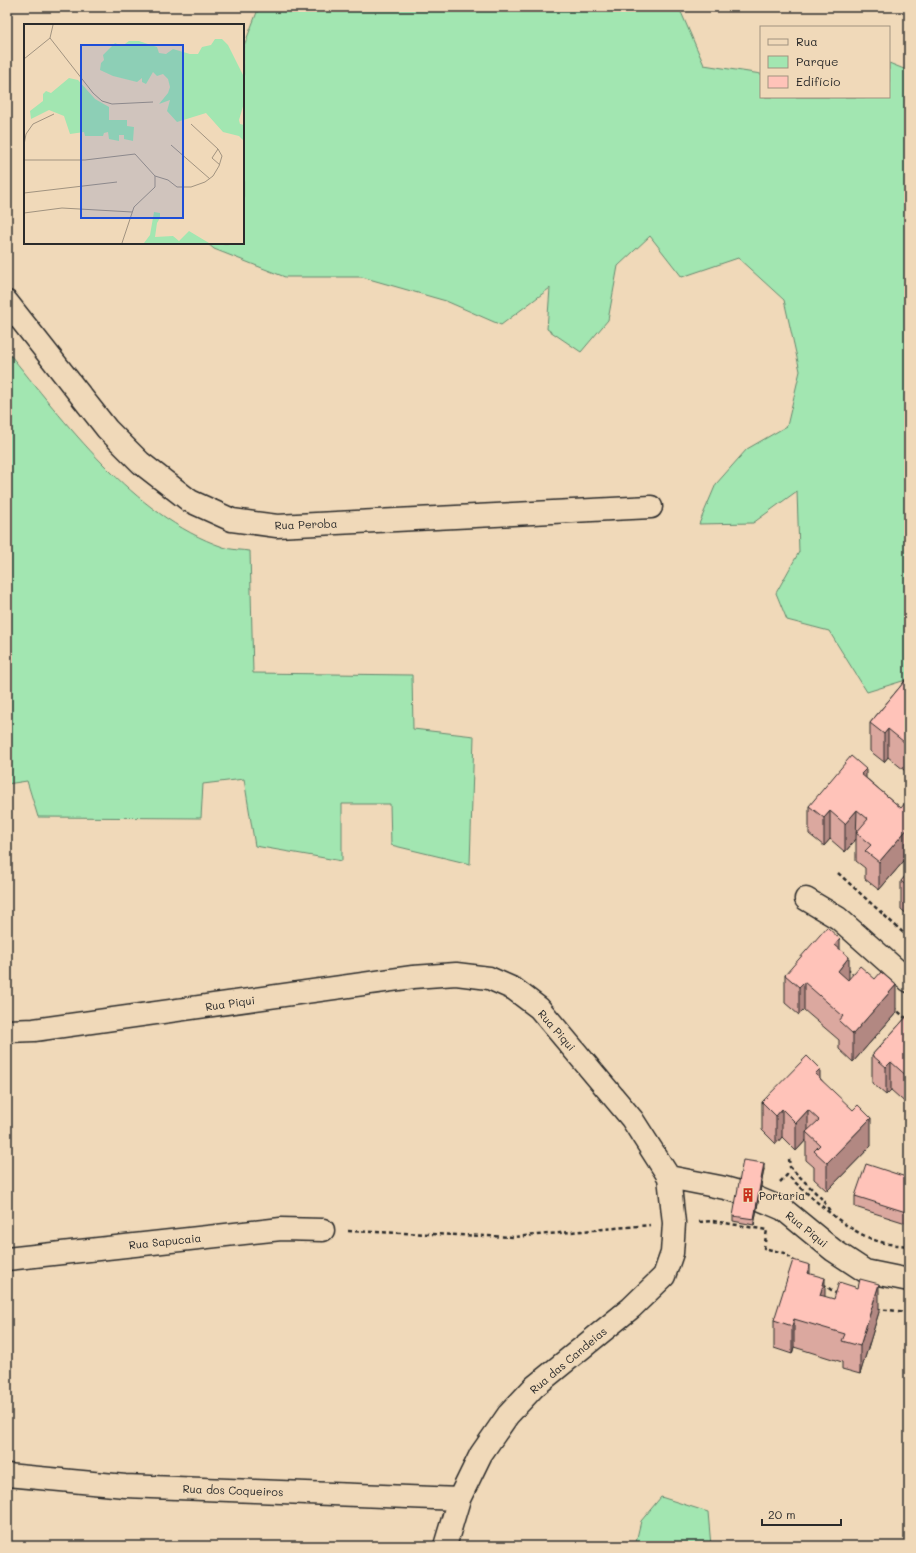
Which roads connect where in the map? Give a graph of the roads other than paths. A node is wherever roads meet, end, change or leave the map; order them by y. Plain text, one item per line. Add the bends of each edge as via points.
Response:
1 (7, 302) edge
2 (651, 507) dead end
3 (806, 899) dead end
4 (909, 981) edge
5 (7, 1031) edge
6 (669, 1177) junction
7 (323, 1230) road end
8 (7, 1259) edge
9 (909, 1280) edge
10 (7, 1475) edge
11 (459, 1499) junction
12 (444, 1546) edge

1 - 2 street, Rua Peroba via 107,429 141,463 190,501 232,520 277,526
3 - 4 street via 838,918
5 - 6 street, Rua Piqui via 34,1030 413,977 456,974 489,978 514,989 539,1008 632,1119
6 - 9 street, Rua Piqui via 726,1188 783,1209 833,1250 865,1271
6 - 11 street, Rua das Candeias via 674,1223 672,1253 664,1276 631,1308 534,1387 508,1415 481,1454
7 - 8 street, Rua Sapucaia via 281,1229
10 - 11 street, Rua dos Coqueiros via 125,1486
11 - 12 street, Rua das Candeias

